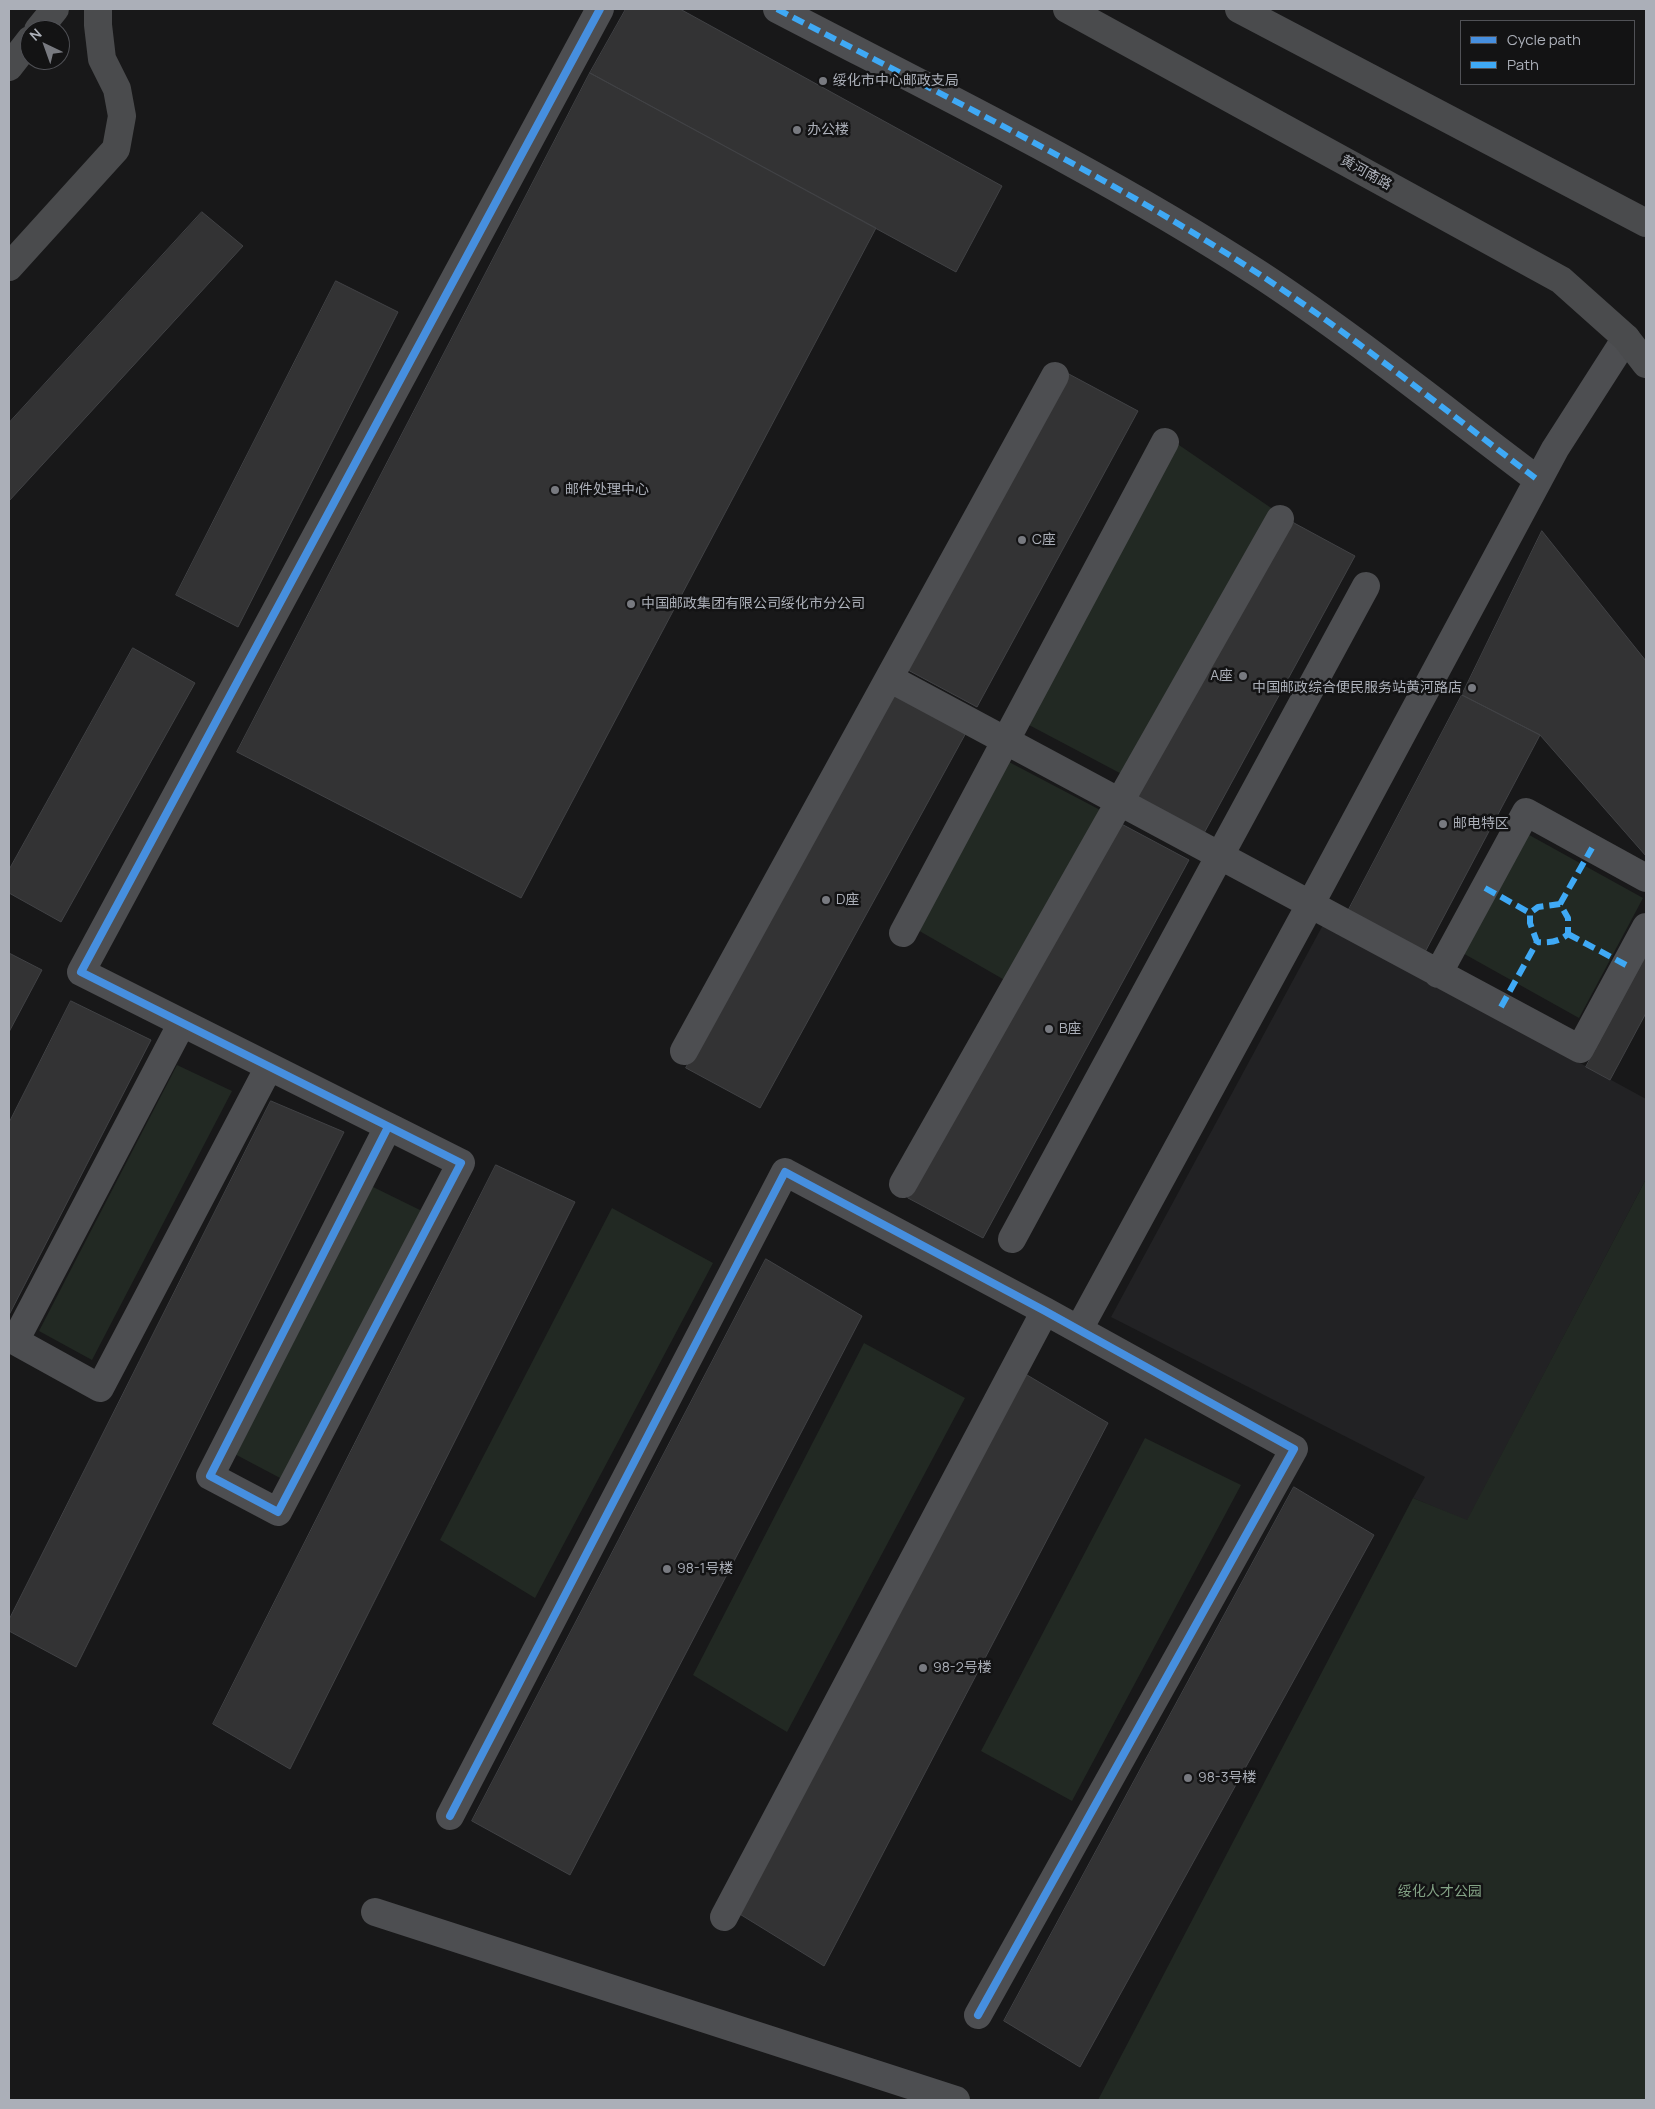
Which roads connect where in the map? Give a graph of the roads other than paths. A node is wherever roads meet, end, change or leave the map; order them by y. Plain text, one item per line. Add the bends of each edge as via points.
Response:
1 (55, 9) edge
2 (98, 9) edge
3 (600, 9) edge
4 (777, 9) edge
5 (1067, 9) edge
6 (1239, 9) edge
7 (46, 20) edge
8 (20, 52) edge
9 (9, 66) edge
10 (1646, 223) edge
11 (9, 266) edge
12 (1626, 338) junction
13 (1646, 364) edge
14 (1055, 376) dead end
15 (1165, 442) dead end
16 (1538, 480) junction
17 (1280, 519) dead end
18 (1366, 586) dead end
19 (889, 678) junction
20 (1005, 740) junction
21 (1120, 801) junction
22 (1220, 855) junction
23 (1646, 878) edge
24 (1310, 905) junction
25 (1646, 927) edge
26 (903, 933) dead end
27 (1438, 974) junction
28 (182, 1023) junction
29 (684, 1051) dead end
30 (269, 1067) junction
31 (388, 1127) junction
32 (903, 1184) dead end
33 (1012, 1240) dead end
34 (1045, 1311) junction
35 (1079, 1329) junction
36 (450, 1816) dead end
37 (374, 1912) dead end
38 (724, 1917) dead end
39 (978, 2015) dead end
40 (956, 2100) edge

1 - 7 main road
2 - 11 main road via 102,59 117,89 122,116 116,149
3 - 28 street via 81,972
4 - 16 street via 1108,181 1187,229 1336,327
5 - 12 main road, 黄河南路 via 1561,280
6 - 10 main road
8 - 9 main road
12 - 13 main road, 黄河南路
12 - 16 street
14 - 19 street
15 - 20 street
16 - 24 street
17 - 21 street
18 - 22 street
19 - 20 street
19 - 29 street
20 - 21 street
20 - 26 street
21 - 22 street
21 - 32 street
22 - 24 street
22 - 33 street
23 - 27 street via 1526,812
24 - 27 street
24 - 35 street
25 - 27 street via 1580,1050
28 - 30 street
28 - 30 street via 15,1341 100,1388
30 - 31 street
31 - 31 street via 461,1163 278,1512 210,1476
34 - 35 street
34 - 36 street via 785,1172
34 - 38 street
35 - 39 street via 1294,1449
37 - 40 street

